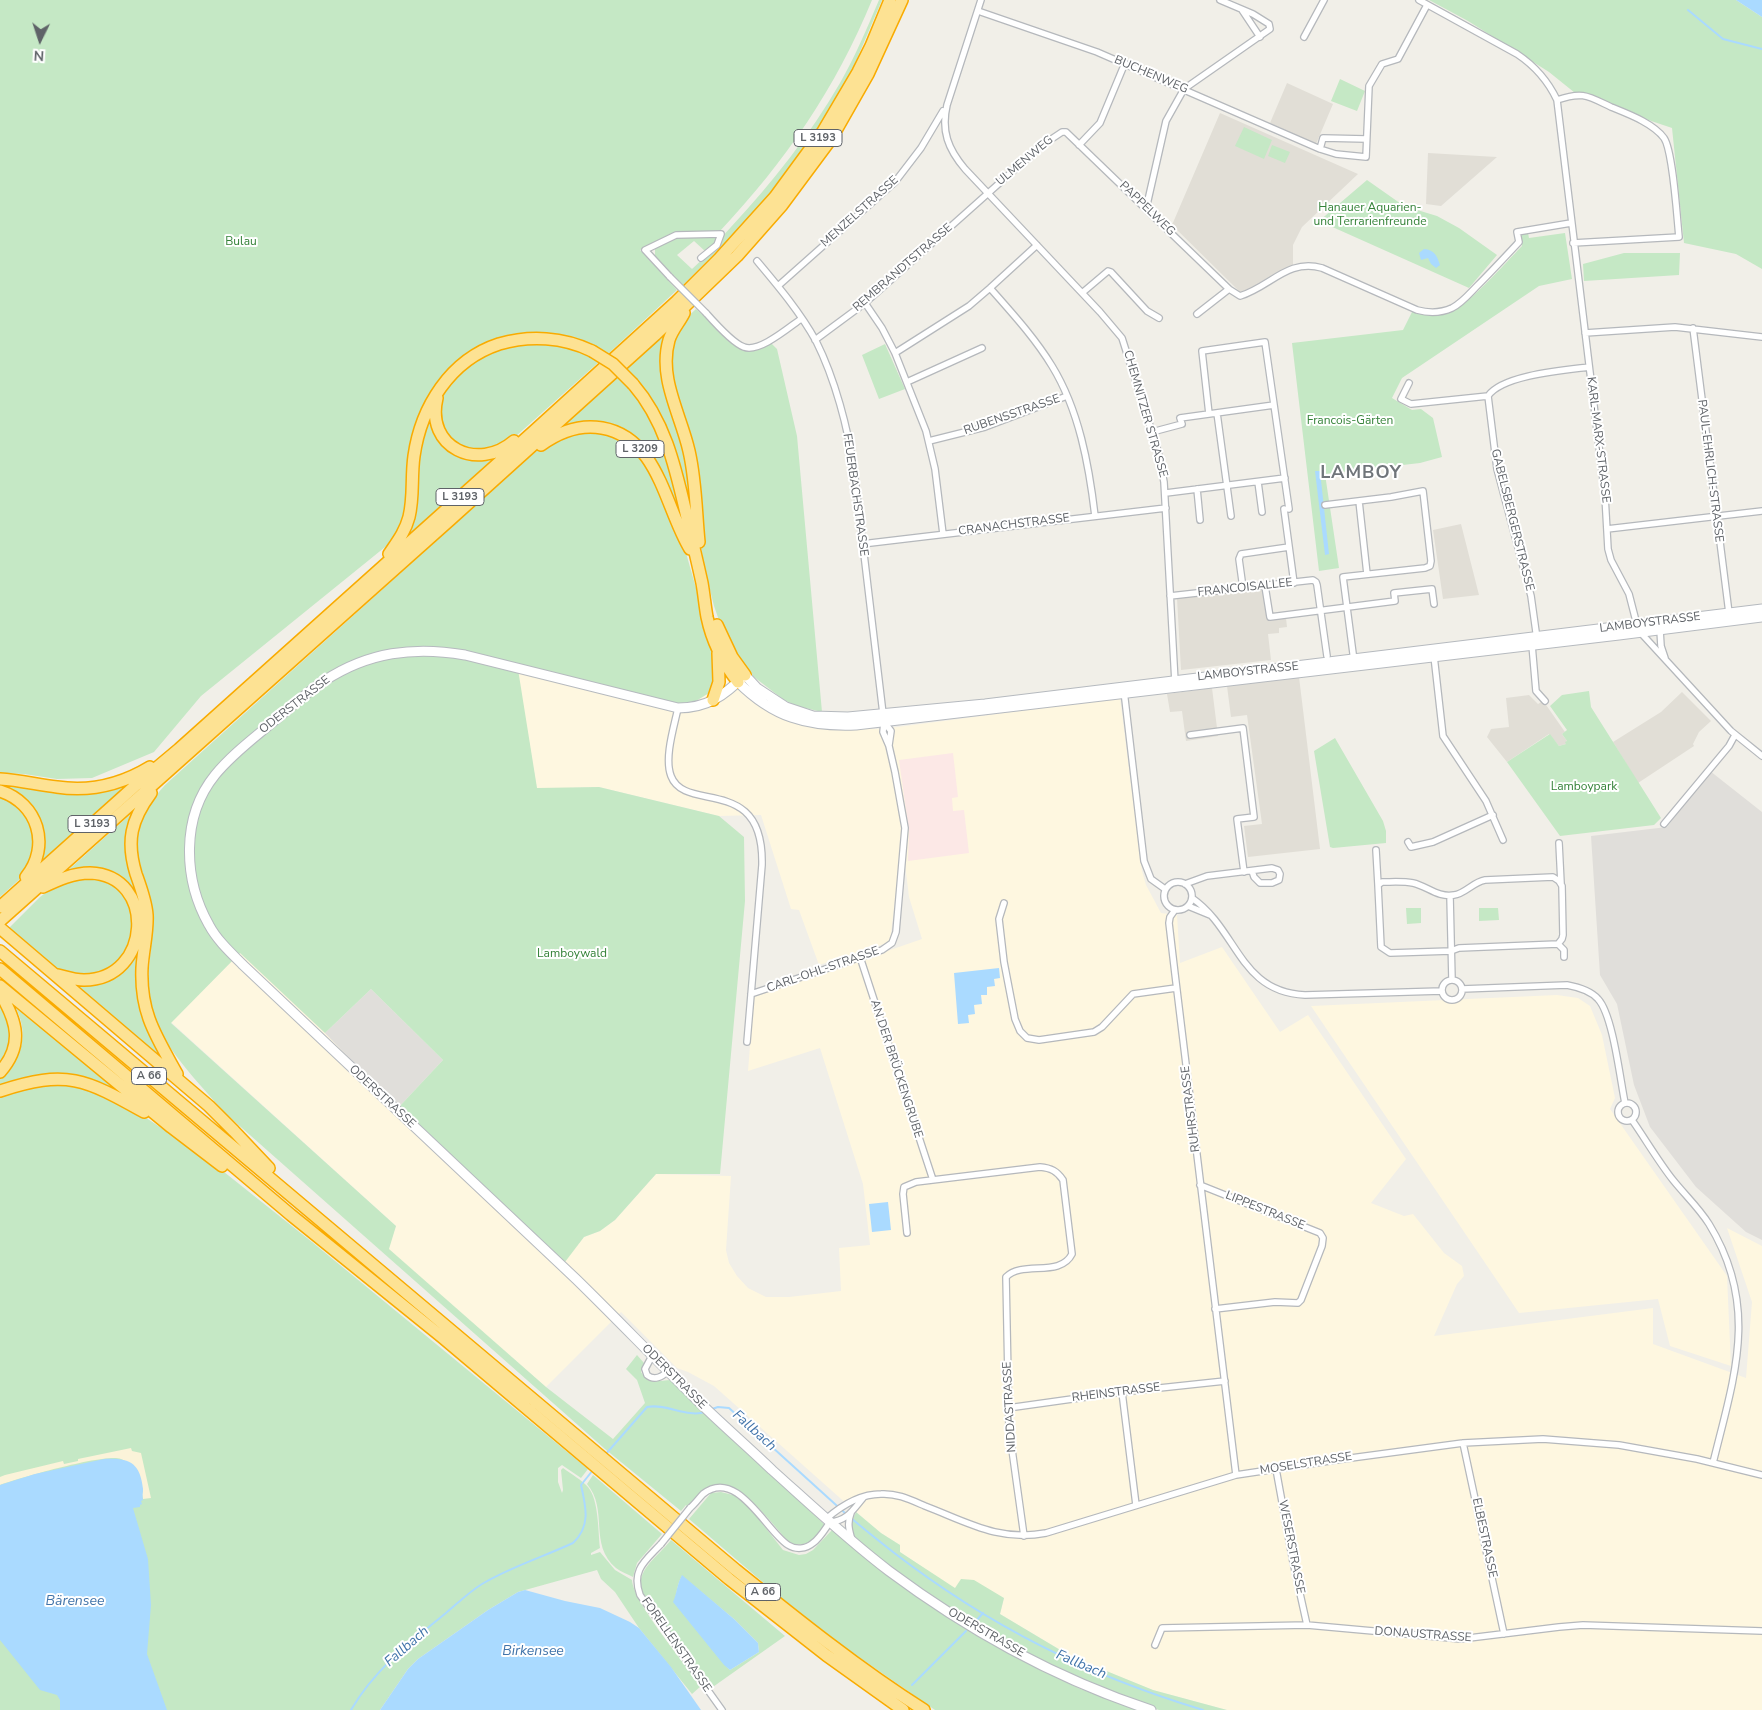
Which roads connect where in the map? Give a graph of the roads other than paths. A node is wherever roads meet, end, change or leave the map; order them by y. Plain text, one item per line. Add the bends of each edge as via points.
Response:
1 (890, 0) edge
2 (902, 0) edge
3 (981, 0) edge
4 (1220, 0) edge
5 (1324, 0) edge
6 (1419, 0) edge
7 (1427, 5) junction
8 (1241, 9) junction
9 (978, 11) junction
10 (1260, 37) junction
11 (1304, 37) dead end
12 (1125, 63) junction
13 (1184, 89) junction
14 (1557, 100) junction
15 (946, 105) junction
16 (1063, 131) joint
17 (1366, 139) junction
18 (1079, 145) junction
19 (1320, 150) junction
20 (988, 193) junction
21 (1146, 209) junction
22 (1572, 223) junction
23 (1574, 243) junction
24 (1037, 244) junction
25 (701, 258) dead end
26 (756, 260) dead end
27 (778, 286) junction
28 (990, 288) junction
29 (1232, 291) junction
30 (1082, 293) junction
31 (865, 303) junction
32 (688, 304) junction
33 (1197, 314) dead end
34 (1159, 318) dead end
35 (801, 319) junction
36 (1693, 328) junction
37 (1585, 333) junction
38 (1762, 337) edge
39 (815, 340) junction
40 (982, 348) dead end
41 (894, 353) junction
42 (1589, 367) junction
43 (907, 382) junction
44 (1409, 383) dead end
45 (442, 385) junction
46 (1067, 396) junction
47 (1488, 396) junction
48 (1274, 405) junction
49 (1217, 413) junction
50 (1209, 414) junction
51 (534, 431) junction
52 (1152, 432) junction
53 (929, 441) junction
54 (526, 451) junction
55 (1284, 478) junction
56 (1258, 482) junction
57 (1226, 486) junction
58 (1197, 489) junction
59 (1166, 492) junction
60 (1358, 501) junction
61 (1325, 505) dead end
62 (1166, 508) junction
63 (1762, 511) edge
64 (1262, 512) dead end
65 (1095, 516) junction
66 (1231, 516) dead end
67 (1716, 516) junction
68 (1200, 520) dead end
69 (1607, 529) junction
70 (944, 534) junction
71 (862, 544) junction
72 (1289, 547) junction
73 (697, 561) junction
74 (386, 563) junction
75 (1367, 574) junction
76 (1294, 582) junction
77 (1265, 586) junction
78 (1242, 588) junction
79 (1170, 596) junction
80 (705, 598) junction
81 (1434, 604) dead end
82 (1347, 607) junction
83 (1321, 610) junction
84 (1762, 610) edge
85 (1729, 613) junction
86 (1762, 617) edge
87 (1639, 629) junction
88 (1660, 630) junction
89 (1536, 642) junction
90 (717, 647) junction
91 (1327, 656) dead end
92 (1434, 656) junction
93 (1665, 660) junction
94 (1354, 662) junction
95 (741, 679) junction
96 (1175, 684) junction
97 (1123, 690) junction
98 (713, 700) junction
99 (1545, 701) dead end
100 (678, 708) junction
101 (884, 718) junction
102 (1735, 734) junction
103 (1190, 735) dead end
104 (179, 749) junction
105 (1762, 756) edge
106 (166, 773) junction
107 (0, 779) edge
108 (0, 791) edge
109 (1493, 815) junction
110 (1664, 824) dead end
111 (1503, 840) dead end
112 (1408, 842) dead end
113 (1559, 843) dead end
114 (1376, 850) dead end
115 (1252, 871) junction
116 (1244, 872) junction
117 (1561, 883) junction
118 (1185, 884) junction
119 (1378, 885) junction
120 (1165, 889) junction
121 (32, 892) junction
122 (1450, 896) junction
123 (1192, 898) junction
124 (1004, 903) dead end
125 (1188, 906) junction
126 (4, 907) edge
127 (1175, 910) junction
128 (1212, 916) junction
129 (0, 921) edge
130 (0, 928) edge
131 (892, 943) joint
132 (1558, 944) junction
133 (0, 951) edge
134 (1451, 951) junction
135 (860, 957) junction
136 (1564, 957) dead end
137 (0, 969) edge
138 (54, 974) junction
139 (1452, 980) junction
140 (0, 986) edge
141 (1176, 988) junction
142 (1462, 989) junction
143 (1442, 991) junction
144 (0, 993) edge
145 (751, 994) junction
146 (747, 1042) dead end
147 (0, 1072) edge
148 (181, 1081) junction
149 (0, 1091) edge
150 (1625, 1103) junction
151 (1632, 1120) junction
152 (171, 1127) junction
153 (933, 1180) junction
154 (1200, 1185) junction
155 (299, 1201) junction
156 (291, 1214) junction
157 (907, 1233) dead end
158 (1216, 1309) junction
159 (652, 1356) junction
160 (668, 1371) junction
161 (1225, 1381) junction
162 (1122, 1392) junction
163 (1008, 1408) junction
164 (1463, 1442) junction
165 (595, 1458) junction
166 (1713, 1463) junction
167 (606, 1467) junction
168 (1276, 1469) junction
169 (1762, 1475) edge
170 (1236, 1476) junction
171 (863, 1498) junction
172 (1136, 1505) junction
173 (847, 1519) junction
174 (828, 1521) junction
175 (1024, 1536) junction
176 (852, 1541) junction
177 (1307, 1625) junction
178 (1762, 1631) edge
179 (1504, 1634) junction
180 (1155, 1645) dead end
181 (722, 1710) edge
182 (903, 1710) edge
183 (924, 1710) edge
184 (1151, 1710) edge

1 - 51 highway, L 3193 via 871,46 822,134 775,197 677,300
2 - 32 highway, L 3193 via 868,74 831,139 761,230
3 - 9 street
4 - 8 street
5 - 11 street
6 - 7 street
7 - 14 street via 1529,62
7 - 17 street via 1398,59 1382,64 1371,82
8 - 10 street
8 - 10 street via 1266,21 1270,27
9 - 12 street, BUCHENWEG
9 - 15 street
10 - 13 street
12 - 13 street, BUCHENWEG
12 - 18 street via 1100,123
13 - 19 street, BUCHENWEG
13 - 21 street via 1165,126
14 - 22 street, KARL-MARX-STRASSE
14 - 23 street via 1582,94 1648,125 1664,138 1670,156 1679,238
15 - 20 street, CHEMNITZER STRASSE via 944,125 949,147
15 - 27 street, MENZELSTRASSE via 921,148 895,182
16 - 18 street, PAPPELWEG
16 - 20 street, ULMENWEG
17 - 19 street via 1323,138
17 - 19 street, BUCHENWEG via 1366,156
18 - 21 street, PAPPELWEG
20 - 24 street, CHEMNITZER STRASSE
20 - 31 street, REMBRANDTSTRASSE
21 - 29 street, PAPPELWEG
22 - 23 street, KARL-MARX-STRASSE
22 - 29 street via 1517,232 1519,242 1500,263 1462,301 1444,311 1417,310 1322,268 1308,265 1294,266 1246,294 1240,296
23 - 37 street, KARL-MARX-STRASSE
24 - 28 street
24 - 30 street, CHEMNITZER STRASSE
25 - 35 street, bridge via 717,246 721,234 676,235 645,250 739,345 751,349
26 - 27 street, FEUERBACHSTRASSE
27 - 35 street, FEUERBACHSTRASSE
28 - 41 street via 951,318
28 - 46 street via 1042,351
29 - 33 street
30 - 34 street via 1108,271 1147,311
30 - 52 street, CHEMNITZER STRASSE via 1125,343
31 - 39 street, REMBRANDTSTRASSE
31 - 41 street
32 - 54 highway, L 3193
32 - 73 highway via 670,338 666,367 692,469 699,544
35 - 39 street, FEUERBACHSTRASSE
36 - 37 street via 1657,327
36 - 38 street
36 - 67 street, PAUL-EHRLICH-STRASSE
37 - 42 street, KARL-MARX-STRASSE
39 - 71 street, FEUERBACHSTRASSE via 830,376 848,438
40 - 43 street
41 - 43 street
42 - 47 street via 1526,376 1494,389
42 - 69 street, KARL-MARX-STRASSE
43 - 53 street
44 - 47 street via 1401,399 1411,404
45 - 51 highway via 436,404 437,427 446,442 460,452 478,456 491,453
45 - 73 highway, L 3209, bridge via 467,360 485,350 526,339 545,338 575,344 612,364 633,384 654,413 666,438
45 - 74 highway, L 3209 via 417,440 407,523
46 - 53 street, RUBENSSTRASSE via 984,427
46 - 65 street via 1084,450
47 - 89 street, GABELSBERGERSTRASSE via 1496,464 1531,596
48 - 49 street
48 - 50 street via 1265,342 1202,350
48 - 55 street
49 - 50 street
49 - 57 street
50 - 52 street via 1180,418 1182,424
51 - 74 highway, L 3193
52 - 59 street, CHEMNITZER STRASSE
53 - 70 street
54 - 73 highway, L 3209 via 560,433 590,426 627,438 654,470 685,542
54 - 106 highway, L 3193
55 - 56 street
55 - 72 street
56 - 57 street
56 - 64 street
57 - 58 street
57 - 66 street
58 - 59 street
58 - 68 street
59 - 62 street, CHEMNITZER STRASSE
60 - 61 street
60 - 75 street
60 - 75 street via 1423,490 1429,536 1430,566
62 - 65 street, CRANACHSTRASSE
62 - 79 street, CHEMNITZER STRASSE
63 - 67 street
65 - 70 street, CRANACHSTRASSE
67 - 69 street
67 - 85 street, PAUL-EHRLICH-STRASSE
69 - 87 street, KARL-MARX-STRASSE via 1611,560 1629,594
70 - 71 street, CRANACHSTRASSE
71 - 101 street, FEUERBACHSTRASSE
72 - 76 street
72 - 78 street via 1241,554
73 - 80 highway, L 3209
74 - 104 highway, L 3193
75 - 82 street via 1343,577
76 - 77 street, FRANCOISALLEE
76 - 83 street, FRANCOISALLEE via 1316,582
77 - 78 street, FRANCOISALLEE
77 - 83 street via 1270,617
78 - 79 street, FRANCOISALLEE
79 - 96 street, CHEMNITZER STRASSE
80 - 90 highway, L 3209
80 - 95 highway, L 3209
81 - 82 street via 1432,589 1394,593 1395,601
82 - 83 street
82 - 94 street
83 - 91 street
84 - 85 street, LAMBOYSTRASSE / L 3209
85 - 87 street, LAMBOYSTRASSE / L 3209
86 - 88 street, LAMBOYSTRASSE / L 3209
87 - 88 street, LAMBOYSTRASSE / L 3209
87 - 89 street, LAMBOYSTRASSE / L 3209
87 - 93 street
88 - 93 street
89 - 92 street, LAMBOYSTRASSE / L 3209
89 - 94 street, LAMBOYSTRASSE / L 3209
89 - 99 street via 1536,692
90 - 95 highway, L 3209 via 725,664
90 - 98 highway via 719,682
92 - 94 street, LAMBOYSTRASSE / L 3209
92 - 109 street via 1443,736
93 - 102 street
94 - 96 street, LAMBOYSTRASSE / L 3209
95 - 98 street, ODERSTRASSE
95 - 101 street, LAMBOYSTRASSE / L 3209 via 786,707 806,714
96 - 97 street, LAMBOYSTRASSE / L 3209
97 - 101 street, LAMBOYSTRASSE / L 3209
97 - 120 street via 1144,861 1151,879
98 - 100 street, ODERSTRASSE
100 - 145 street via 669,761 673,782 689,793 735,803 753,821 760,837 762,865
100 - 159 street, ODERSTRASSE via 448,652 407,651 372,658 323,681 225,764 199,803 189,843 196,897 209,925 223,944 578,1281
101 - 131 street, FEUERBACHSTRASSE via 884,732 905,828 896,932
102 - 105 street
102 - 110 street via 1729,746
103 - 116 street via 1243,728 1254,817 1237,819
104 - 107 highway via 139,773 100,786 69,788
104 - 126 highway, L 3193
106 - 121 highway, L 3193
106 - 148 highway via 138,813 133,826 131,852 147,913 142,974 144,1001 154,1035
108 - 126 highway via 28,808 40,839 35,865
109 - 111 street
109 - 112 street via 1426,845 1411,847
113 - 117 street
114 - 119 street
115 - 115 street via 1260,883 1279,880 1280,874 1275,868
115 - 116 street
116 - 118 street via 1207,876
117 - 122 street via 1553,878 1490,879
117 - 132 street via 1563,935
118 - 120 street via 1173,882
118 - 123 street
119 - 122 street via 1382,882 1411,883
119 - 134 street via 1382,949 1390,953
120 - 127 street via 1166,903
121 - 126 highway, L 3193
121 - 138 highway via 68,876 96,874 122,887 137,913 135,944 117,970 106,976 84,980
122 - 134 street
123 - 125 street
123 - 128 street
124 - 141 street via 1000,920 1008,989 1017,1026 1027,1038 1039,1040 1094,1032 1133,994
125 - 127 street
125 - 128 street
126 - 129 highway, L 3193
127 - 141 street, RUHRSTRASSE via 1169,923
128 - 143 street via 1255,976 1284,993
130 - 138 highway
131 - 135 street, CARL-OHL-STRASSE
132 - 134 street
132 - 136 street via 1564,950
133 - 155 highway, A 66
134 - 139 street
135 - 145 street, CARL-OHL-STRASSE
135 - 153 street, AN DER BRÜCKENGRUBE
137 - 156 highway, A 66
138 - 148 highway
139 - 142 street via 1459,982
139 - 143 street via 1446,982
140 - 152 highway
141 - 154 street, RUHRSTRASSE
142 - 143 street via 1460,996 1452,1000 1446,998
142 - 150 street via 1567,986 1594,995 1607,1013
144 - 147 highway via 13,1017 16,1031 11,1056
145 - 146 street
148 - 155 highway via 234,1131
149 - 152 highway via 42,1079 78,1081 113,1094
150 - 151 street via 1635,1108 1636,1115
150 - 151 street via 1618,1115 1623,1120
151 - 166 street via 1666,1170 1709,1223 1734,1281 1739,1308 1738,1353
152 - 156 highway
153 - 157 street via 904,1187
153 - 163 street, NIDDASTRASSE via 1040,1167 1059,1174 1064,1186 1072,1254 1069,1260 1060,1266 1016,1271 1006,1277
154 - 158 street, RUHRSTRASSE
154 - 158 street, LIPPESTRASSE via 1320,1233 1323,1242 1298,1303 1275,1302
155 - 165 highway, A 66
156 - 165 highway, A 66
158 - 161 street, RUHRSTRASSE
159 - 160 street, ODERSTRASSE
159 - 160 street via 645,1369 646,1375 656,1378
160 - 174 street, ODERSTRASSE
161 - 162 street, RHEINSTRASSE
161 - 170 street, RUHRSTRASSE
162 - 163 street, RHEINSTRASSE
162 - 172 street
163 - 175 street, NIDDASTRASSE
164 - 166 street, MOSELSTRASSE via 1558,1440 1648,1450
164 - 168 street, MOSELSTRASSE
164 - 179 street, ELBESTRASSE
165 - 167 highway, A 66
166 - 169 street, MOSELSTRASSE
167 - 182 highway, A 66 via 765,1608
167 - 183 highway, A 66 via 791,1614
168 - 170 street, MOSELSTRASSE
168 - 177 street, WESERSTRASSE
170 - 172 street, MOSELSTRASSE
171 - 173 street
171 - 174 street, MOSELSTRASSE via 844,1504
171 - 175 street, MOSELSTRASSE via 880,1494 899,1496 981,1528
172 - 175 street, MOSELSTRASSE
173 - 174 street
173 - 176 street
174 - 176 street, ODERSTRASSE
174 - 181 street, FORELLENSTRASSE, bridge via 813,1543 798,1548 786,1543 750,1504 733,1491 720,1488 704,1494 642,1566 637,1587 646,1605
176 - 184 street, ODERSTRASSE via 896,1576 966,1623 1075,1681
177 - 179 street, DONAUSTRASSE via 1461,1639
177 - 180 street, DONAUSTRASSE via 1162,1628
178 - 179 street, DONAUSTRASSE via 1583,1625

